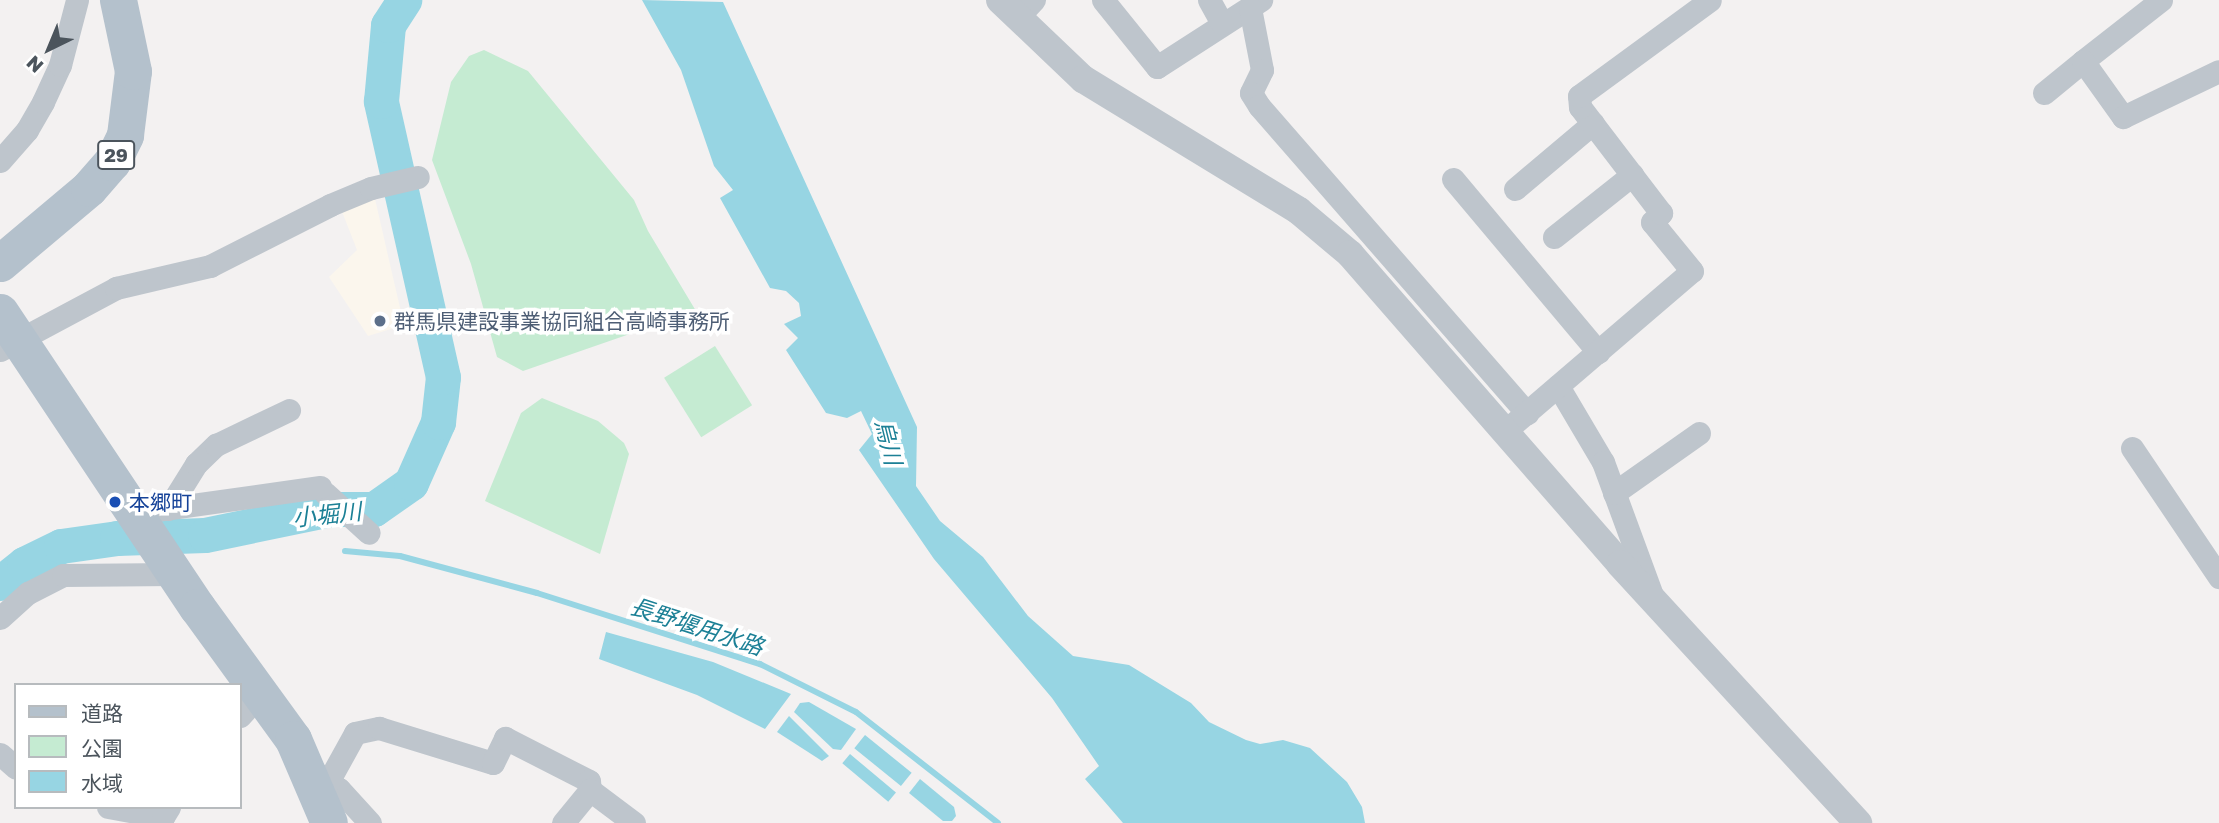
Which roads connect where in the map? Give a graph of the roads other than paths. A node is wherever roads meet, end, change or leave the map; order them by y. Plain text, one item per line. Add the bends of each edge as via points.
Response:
1 (76, 0) edge
2 (118, 0) edge
3 (1103, 0) edge
4 (1209, 0) edge
5 (1710, 0) edge
6 (2161, 0) edge
7 (1255, 4) edge
8 (1017, 6) edge
9 (1222, 23) junction
10 (2083, 61) junction
11 (2219, 71) edge
12 (2044, 93) dead end
13 (1593, 123) junction
14 (0, 161) edge
15 (1632, 174) junction
16 (418, 177) dead end
17 (1453, 180) dead end
18 (1515, 188) dead end
19 (1554, 237) dead end
20 (0, 263) edge
21 (6, 334) edge
22 (1598, 352) junction
23 (1558, 386) junction
24 (289, 410) dead end
25 (1527, 413) junction
26 (1505, 432) junction
27 (1699, 433) dead end
28 (2132, 448) dead end
29 (1614, 493) junction
30 (148, 515) junction
31 (369, 533) dead end
32 (171, 569) junction
33 (2219, 577) edge
34 (1654, 601) junction
35 (0, 618) edge
36 (237, 683) edge
37 (250, 705) edge
38 (0, 754) edge
39 (14, 766) edge
40 (318, 775) junction
41 (590, 790) junction
42 (119, 809) edge
43 (168, 809) edge
44 (329, 823) edge
45 (370, 823) edge
46 (563, 823) edge
47 (634, 823) edge
48 (1858, 823) edge

1 - 14 street via 60,65 43,102 27,130
2 - 20 main road, 29 via 133,71 125,135 112,162 89,188
3 - 9 street via 1157,67
4 - 9 street
5 - 13 street via 1579,96 1580,107
6 - 10 street
7 - 9 street
7 - 25 street via 1262,70 1251,93 1259,106
8 - 26 street via 1083,79 1309,219 1382,289
10 - 11 street via 2123,117
10 - 12 street
13 - 15 street
13 - 18 street
15 - 19 street
15 - 22 street via 1661,213 1652,222 1692,271
16 - 21 street via 371,188 210,266 116,288
17 - 22 street
21 - 30 main road
22 - 23 street
23 - 25 street
23 - 29 street via 1603,462
24 - 30 street via 216,445
25 - 26 street
26 - 34 street
27 - 29 street
28 - 33 street
29 - 34 street
30 - 31 street via 323,490
30 - 32 main road
32 - 35 street via 63,575 28,593
32 - 36 main road
34 - 48 street
37 - 40 main road
38 - 39 street
40 - 41 street via 355,733 379,728 493,763 505,738 589,781
40 - 44 main road
40 - 45 street
41 - 46 street
41 - 47 street
42 - 43 street via 163,817

